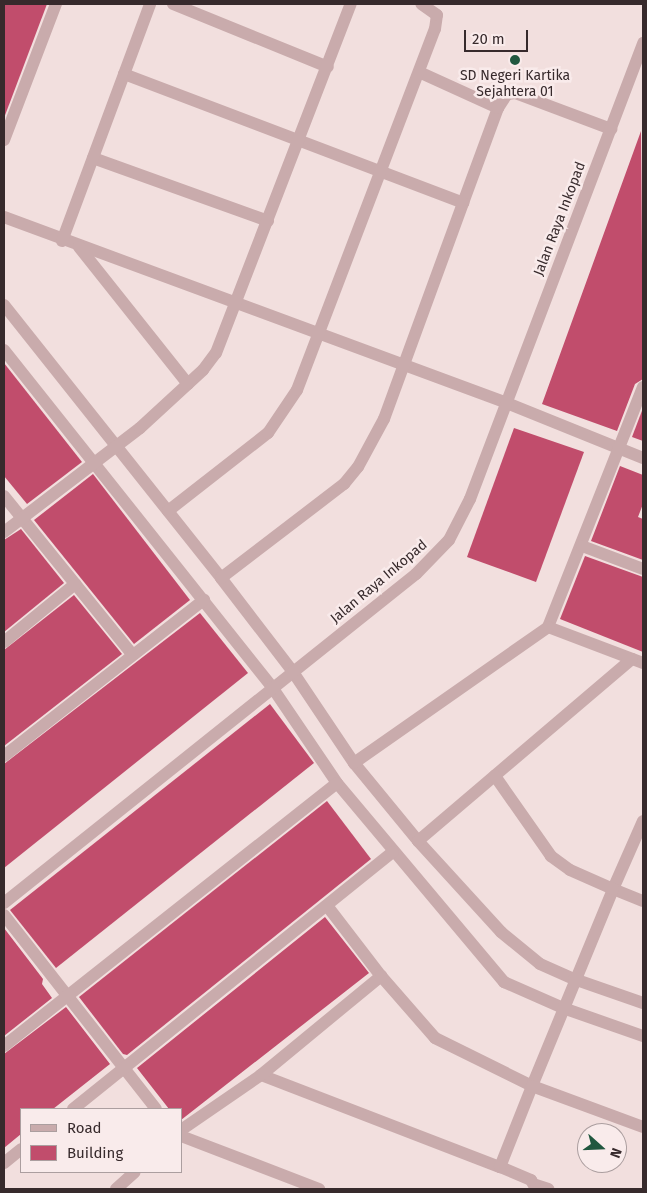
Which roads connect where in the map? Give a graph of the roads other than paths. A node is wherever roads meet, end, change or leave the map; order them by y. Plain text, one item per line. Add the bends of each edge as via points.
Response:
1 (56, 4) edge
2 (150, 4) edge
3 (172, 4) edge
4 (351, 4) edge
5 (421, 4) edge
6 (643, 43) edge
7 (328, 67) junction
8 (419, 72) junction
9 (124, 74) junction
10 (638, 74) edge
11 (498, 108) junction
12 (611, 129) junction
13 (4, 140) edge
14 (298, 142) junction
15 (93, 158) junction
16 (382, 172) junction
17 (463, 203) junction
18 (4, 218) edge
19 (268, 221) junction
20 (62, 241) junction
21 (79, 246) junction
22 (235, 304) junction
23 (4, 306) edge
24 (318, 336) junction
25 (4, 350) edge
26 (402, 366) junction
27 (188, 384) junction
28 (643, 387) edge
29 (507, 402) junction
30 (115, 446) junction
31 (619, 449) junction
32 (643, 458) edge
33 (95, 462) junction
34 (4, 496) edge
35 (168, 511) junction
36 (21, 519) junction
37 (4, 532) edge
38 (582, 546) junction
39 (643, 569) edge
40 (222, 578) junction
41 (75, 584) junction
42 (204, 600) junction
43 (548, 627) junction
44 (4, 642) edge
45 (132, 654) junction
46 (638, 661) edge
47 (293, 672) junction
48 (272, 687) junction
49 (4, 756) edge
50 (354, 763) junction
51 (495, 776) junction
52 (337, 783) junction
53 (643, 821) edge
54 (418, 841) junction
55 (393, 852) junction
56 (613, 889) junction
57 (643, 901) edge
58 (4, 903) edge
59 (328, 907) junction
60 (4, 915) edge
61 (382, 976) junction
62 (574, 979) junction
63 (67, 995) junction
64 (643, 1003) edge
65 (563, 1008) junction
66 (643, 1036) edge
67 (4, 1046) edge
68 (125, 1069) junction
69 (261, 1075) junction
70 (532, 1086) junction
71 (74, 1108) edge
72 (155, 1108) edge
73 (643, 1127) edge
74 (182, 1129) edge
75 (182, 1136) edge
76 (20, 1150) edge
77 (4, 1162) edge
78 (500, 1167) junction
79 (134, 1173) edge
80 (536, 1187) edge
81 (116, 1189) edge
82 (319, 1189) edge
83 (548, 1189) edge

1 - 13 street
2 - 9 street
3 - 7 street
4 - 7 street
5 - 8 street via 438,15
6 - 10 street, Jalan Raya Inkopad
7 - 14 street
8 - 11 street
8 - 16 street
9 - 14 street
9 - 15 street
10 - 12 street, Jalan Raya Inkopad
11 - 12 street via 508,94 515,93
11 - 17 street
12 - 29 street, Jalan Raya Inkopad
14 - 16 street
14 - 19 street
15 - 19 street
15 - 20 street
16 - 17 street
16 - 24 street
17 - 26 street
18 - 20 street
19 - 22 street
20 - 21 street
21 - 22 street
21 - 27 street
22 - 24 street
22 - 27 street via 216,353
23 - 30 street
24 - 26 street
24 - 35 street via 297,390 268,433
25 - 33 street
26 - 29 street
26 - 40 street via 373,444 358,467 329,497
27 - 30 street
28 - 31 street
29 - 31 street
29 - 47 street, Jalan Raya Inkopad via 470,499 449,540 416,574
30 - 33 street
30 - 35 street
31 - 32 street
31 - 38 street
33 - 36 street
33 - 42 street
34 - 36 street
35 - 40 street
36 - 37 street
36 - 41 street
38 - 39 street
38 - 43 street
40 - 47 street
41 - 44 street
41 - 45 street
42 - 45 street
42 - 48 street
43 - 46 street
43 - 50 street
45 - 49 street
46 - 51 street
47 - 48 street, Jalan Raya Inkopad
47 - 50 street
48 - 52 street
48 - 58 street, Jalan Raya Inkopad
50 - 54 street
51 - 54 street
51 - 56 street via 551,856 570,870
52 - 55 street
52 - 63 street
53 - 56 street
54 - 62 street via 522,952
55 - 59 street
55 - 65 street via 504,982
56 - 57 street
56 - 62 street
59 - 61 street
59 - 68 street
60 - 63 street
61 - 69 street
61 - 70 street via 435,1038
62 - 64 street
62 - 65 street
63 - 67 street
63 - 68 street
65 - 66 street
65 - 70 street
68 - 71 street
68 - 72 street
69 - 74 street
69 - 78 street
70 - 73 street
70 - 78 street
75 - 82 street
76 - 77 street
78 - 80 street
79 - 81 street
80 - 83 street

